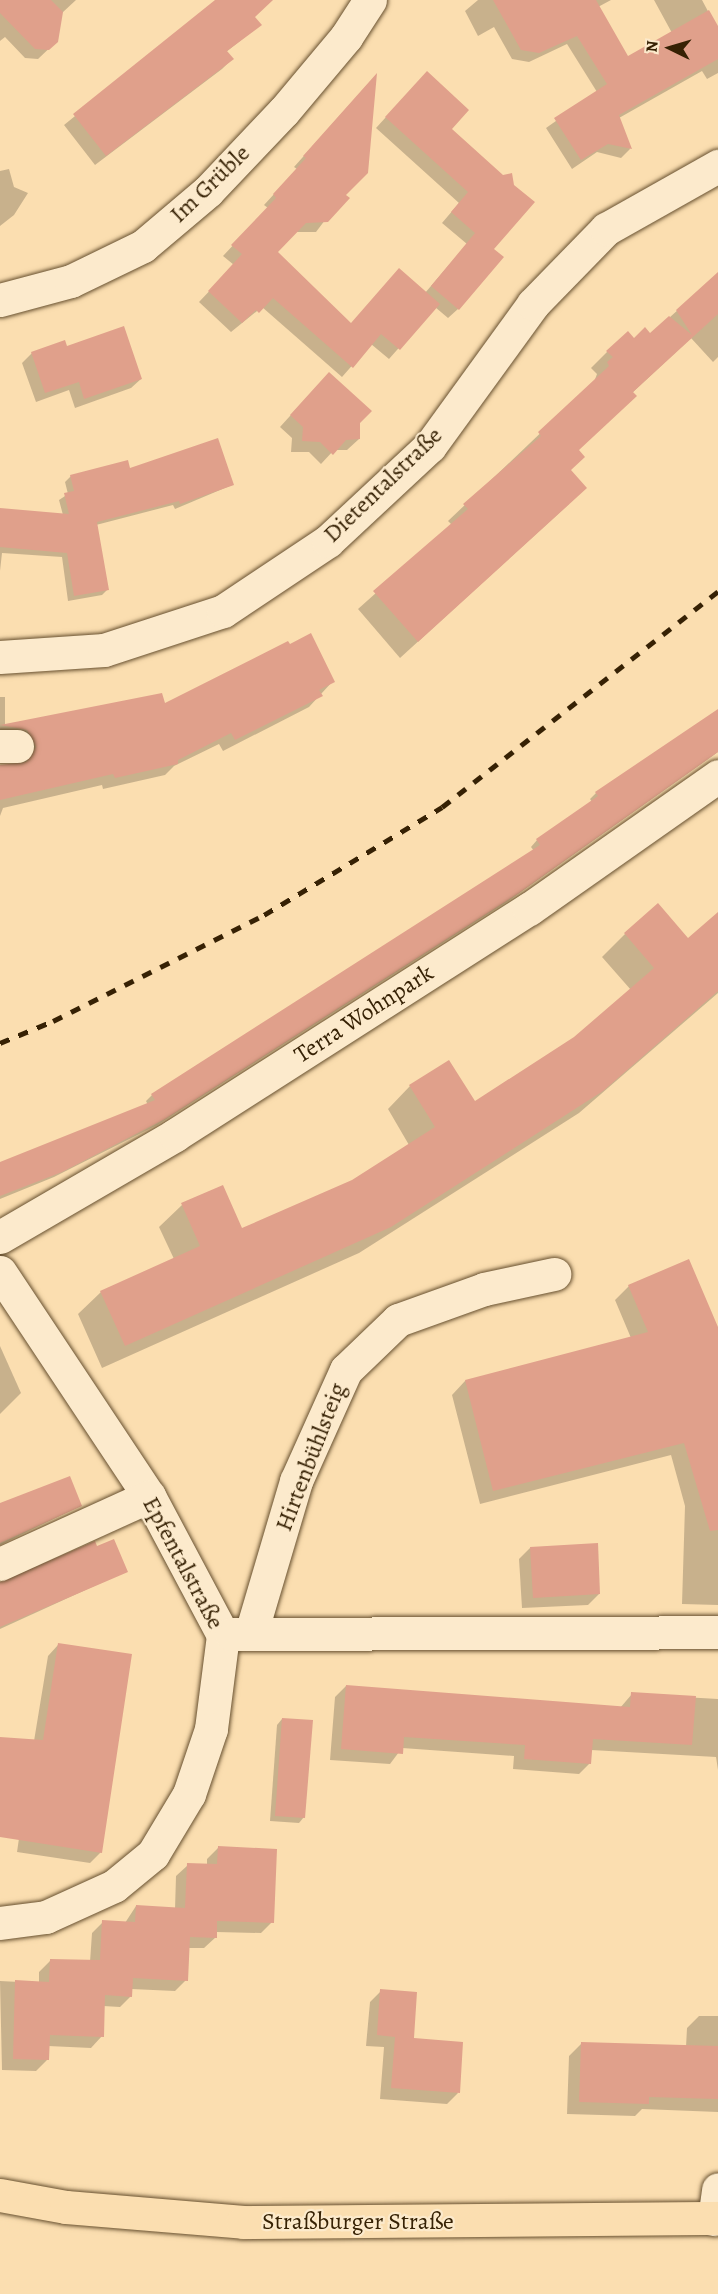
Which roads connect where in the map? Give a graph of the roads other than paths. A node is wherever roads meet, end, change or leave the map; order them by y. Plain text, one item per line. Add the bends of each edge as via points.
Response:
1 (370, 0) edge
2 (718, 166) edge
3 (0, 300) edge
4 (0, 657) edge
5 (718, 776) edge
6 (0, 1237) edge
7 (0, 1272) edge
8 (554, 1274) dead end
9 (149, 1496) junction
10 (0, 1564) edge
11 (718, 1632) edge
12 (237, 1634) junction
13 (0, 1923) edge
14 (0, 2195) edge
15 (717, 2209) edge

1 - 3 street, Im Grüble via 346,37 284,111 208,191 143,246 71,281
2 - 4 street, Dietentalstraße via 606,229 532,304 430,446 328,541 223,611 104,650
5 - 6 street, Terra Wohnpark via 529,909 175,1136
7 - 9 street, Epfentalstraße
8 - 12 street, Hirtenbühlsteig via 484,1289 398,1320 346,1370 296,1481
9 - 10 street
9 - 12 street, Epfentalstraße
11 - 12 street
12 - 13 street, Epfentalstraße via 189,1794 153,1854 114,1886 46,1917
14 - 15 main road, Straßburger Straße via 66,2207 243,2222

